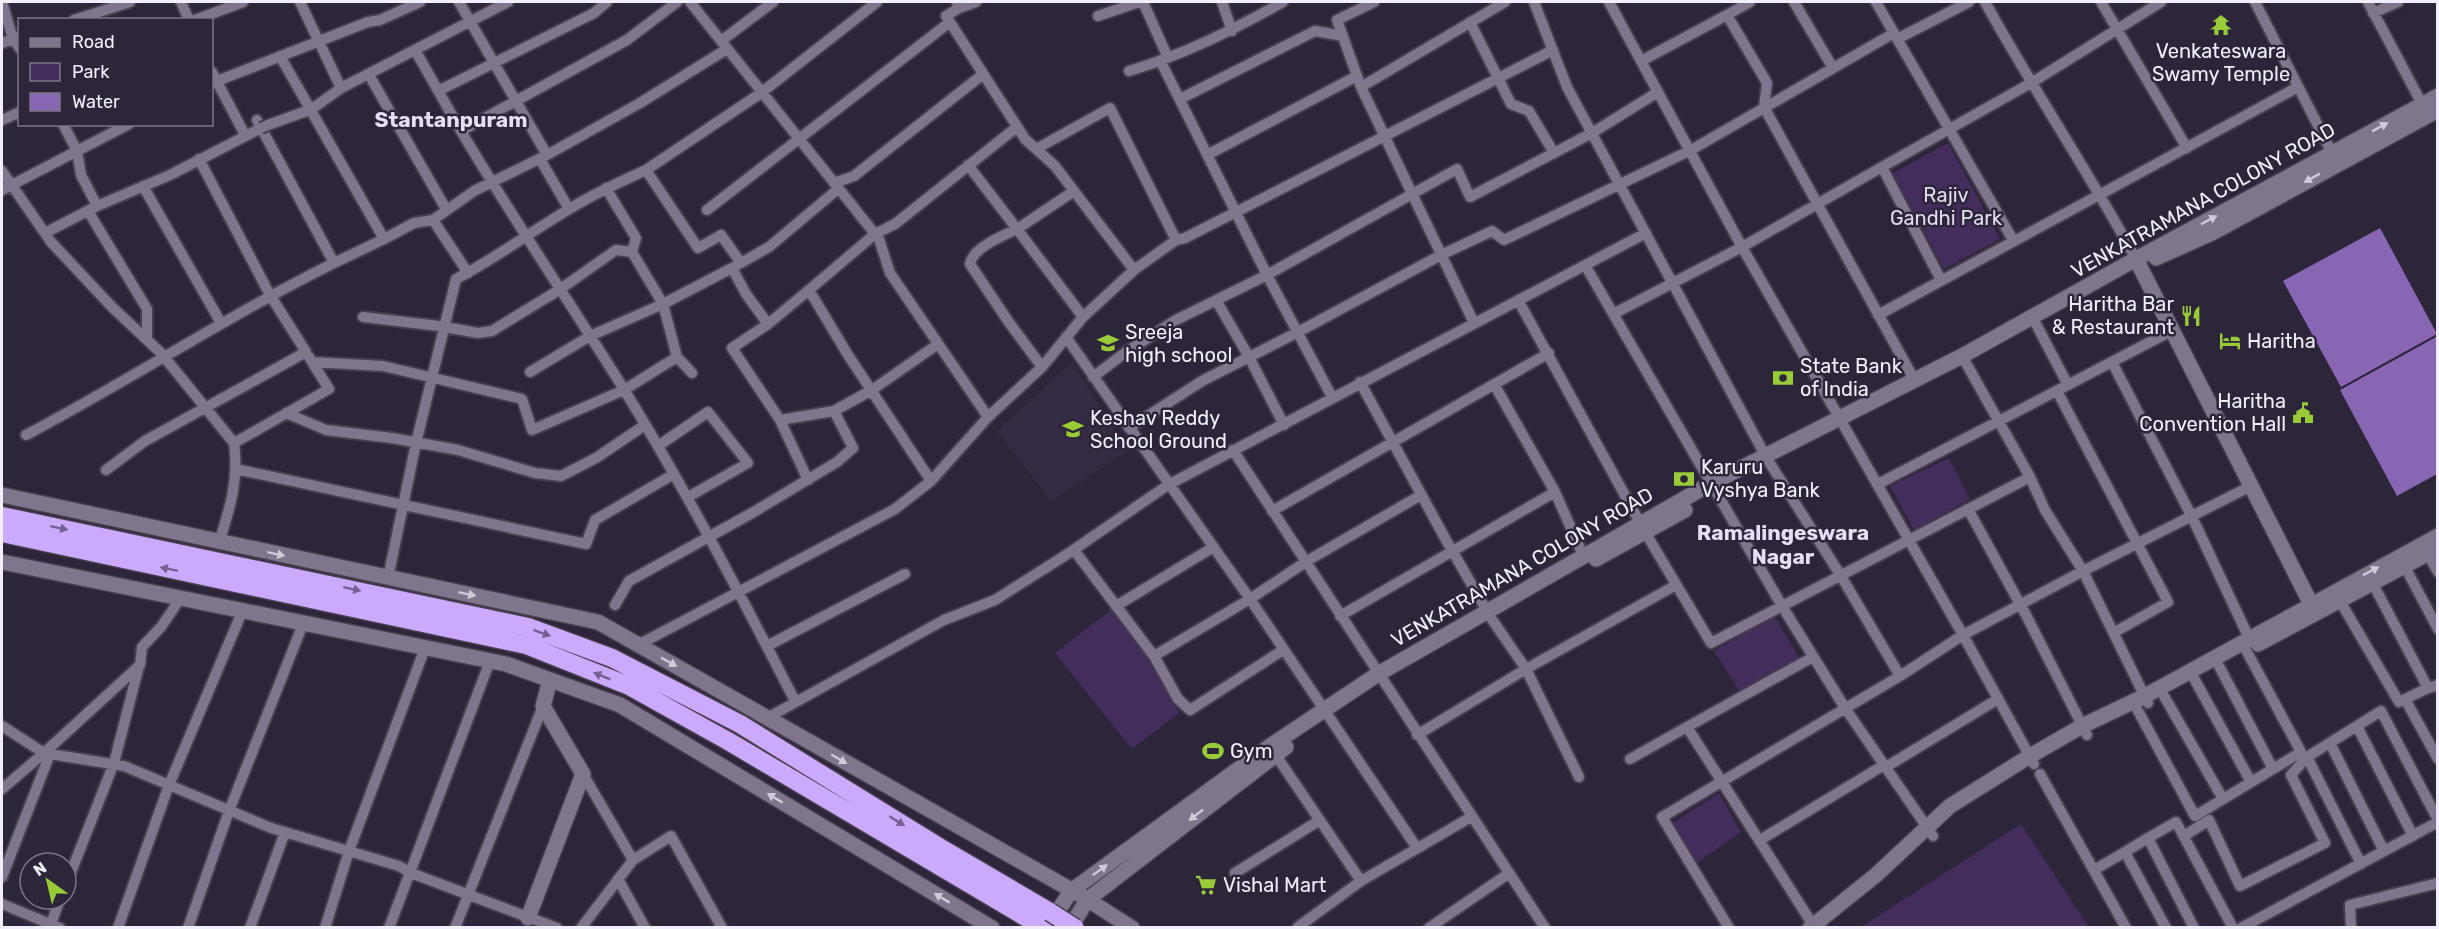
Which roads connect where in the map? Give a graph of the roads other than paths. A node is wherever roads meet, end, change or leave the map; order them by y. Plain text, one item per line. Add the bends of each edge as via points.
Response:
1 (130, 2) edge
2 (181, 2) edge
3 (243, 2) edge
4 (300, 2) edge
5 (420, 2) edge
6 (459, 2) edge
7 (508, 2) edge
8 (607, 2) edge
9 (677, 2) edge
10 (690, 2) edge
11 (773, 2) edge
12 (877, 2) edge
13 (976, 2) edge
14 (1141, 2) edge
15 (1222, 2) edge
16 (1283, 2) edge
17 (1374, 2) edge
18 (1505, 2) edge
19 (1534, 2) edge
20 (1610, 2) edge
21 (1749, 2) edge
22 (1794, 2) edge
23 (1876, 2) edge
24 (1969, 2) edge
25 (1985, 2) edge
26 (2101, 2) edge
27 (2161, 2) edge
28 (2254, 2) edge
29 (2368, 2) edge
30 (2398, 2) edge
31 (2, 3) edge
32 (958, 5) edge
33 (1730, 9) edge
34 (2373, 13) junction
35 (1098, 16) dead end
36 (80, 18) edge
37 (188, 18) edge
38 (200, 18) edge
39 (469, 21) junction
40 (950, 22) junction
41 (1470, 22) junction
42 (2116, 27) junction
43 (1232, 31) junction
44 (1343, 36) junction
45 (1895, 36) junction
46 (16, 38) edge
47 (318, 41) junction
48 (2, 43) edge
49 (724, 45) junction
50 (416, 50) junction
51 (1553, 50) junction
52 (280, 56) junction
53 (1164, 60) junction
54 (1641, 61) junction
55 (494, 62) junction
56 (1833, 68) junction
57 (1129, 71) dead end
58 (369, 75) junction
59 (982, 75) junction
60 (1498, 78) junction
61 (213, 79) edge
62 (1359, 81) junction
63 (2031, 83) junction
64 (2298, 87) junction
65 (341, 88) junction
66 (438, 91) junction
67 (1658, 92) junction
68 (761, 93) junction
69 (2438, 96) edge
70 (1180, 99) junction
71 (517, 100) junction
72 (2422, 104) junction
73 (1764, 107) junction
74 (310, 109) junction
75 (2438, 110) edge
76 (18, 113) edge
77 (2, 120) edge
78 (262, 125) junction
79 (64, 126) edge
80 (125, 126) edge
81 (1017, 127) junction
82 (1950, 130) junction
83 (461, 131) junction
84 (1592, 133) junction
85 (245, 135) junction
86 (1384, 136) junction
87 (798, 139) junction
88 (2187, 148) junction
89 (1036, 149) junction
90 (1691, 150) junction
91 (77, 151) junction
92 (1554, 153) junction
93 (2332, 153) junction
94 (1207, 155) junction
95 (543, 157) junction
96 (199, 159) junction
97 (969, 165) junction
98 (1882, 167) junction
99 (645, 170) junction
100 (2, 171) edge
101 (491, 183) junction
102 (1619, 184) junction
103 (143, 186) junction
104 (836, 186) junction
105 (6, 187) edge
106 (606, 188) junction
107 (1074, 191) junction
108 (1411, 195) junction
109 (2100, 195) junction
110 (1819, 205) junction
111 (93, 209) junction
112 (447, 209) junction
113 (569, 209) junction
114 (707, 210) dead end
115 (1235, 210) junction
116 (433, 220) junction
117 (1017, 229) junction
118 (45, 233) junction
119 (1646, 233) junction
120 (875, 234) junction
121 (526, 238) junction
122 (384, 239) junction
123 (1176, 240) junction
124 (2013, 240) junction
125 (1742, 247) junction
126 (632, 252) junction
127 (1441, 255) junction
128 (2138, 262) junction
129 (334, 263) junction
130 (1585, 265) junction
131 (737, 266) junction
132 (1134, 270) junction
133 (468, 273) junction
134 (1267, 275) junction
135 (1941, 280) junction
136 (1673, 283) junction
137 (559, 290) junction
138 (809, 290) junction
139 (270, 295) junction
140 (1216, 300) junction
141 (1518, 300) junction
142 (663, 304) junction
143 (1613, 314) junction
144 (1878, 315) junction
145 (363, 317) dead end
146 (1083, 317) junction
147 (220, 323) junction
148 (1474, 323) junction
149 (768, 324) junction
150 (2036, 324) junction
151 (445, 327) junction
152 (2173, 330) junction
153 (1298, 332) junction
154 (590, 336) junction
155 (1066, 337) junction
156 (147, 340) junction
157 (938, 344) junction
158 (1549, 353) junction
159 (164, 356) junction
160 (309, 357) junction
161 (678, 357) junction
162 (1250, 357) junction
163 (1964, 360) junction
164 (2112, 362) junction
165 (1042, 367) junction
166 (530, 372) dead end
167 (692, 373) dead end
168 (1093, 377) junction
169 (432, 378) junction
170 (1915, 381) junction
171 (1360, 382) junction
172 (1494, 384) junction
173 (2068, 385) junction
174 (624, 390) junction
175 (872, 390) junction
176 (2057, 391) junction
177 (1332, 397) junction
178 (205, 407) junction
179 (834, 411) junction
180 (286, 413) junction
181 (988, 417) junction
182 (780, 420) junction
183 (1999, 421) junction
184 (1841, 423) junction
185 (645, 425) junction
186 (1284, 425) junction
187 (1129, 428) junction
188 (26, 435) dead end
189 (1392, 441) junction
190 (416, 442) junction
191 (234, 444) junction
192 (658, 446) junction
193 (1233, 450) junction
194 (1769, 461) junction
195 (236, 469) junction
196 (106, 470) dead end
197 (674, 474) junction
198 (2030, 477) junction
199 (808, 480) junction
200 (931, 481) junction
201 (1168, 484) junction
202 (1878, 484) junction
203 (2251, 486) junction
204 (1713, 489) junction
205 (1554, 492) junction
206 (2, 495) edge
207 (1421, 495) junction
208 (687, 497) junction
209 (403, 505) junction
210 (1968, 509) junction
211 (1272, 511) junction
212 (2, 516) edge
213 (2192, 517) junction
214 (1643, 527) junction
215 (2, 534) edge
216 (709, 535) junction
217 (2438, 536) edge
218 (1909, 540) junction
219 (219, 542) junction
220 (2138, 544) junction
221 (1212, 548) junction
222 (1451, 549) junction
223 (1074, 550) junction
224 (2432, 551) edge
225 (1583, 555) junction
226 (1307, 561) junction
227 (2, 562) edge
228 (2405, 567) junction
229 (211, 569) junction
230 (2083, 571) junction
231 (2438, 572) edge
232 (905, 574) dead end
233 (1841, 576) junction
234 (388, 578) junction
235 (2373, 584) junction
236 (1676, 585) junction
237 (738, 591) junction
238 (180, 599) junction
239 (1250, 599) junction
240 (2340, 601) junction
241 (615, 605) dead end
242 (2020, 605) junction
243 (1116, 606) junction
244 (1782, 606) junction
245 (2313, 609) junction
246 (242, 612) junction
247 (1489, 614) junction
248 (1340, 616) junction
249 (303, 624) junction
250 (2438, 629) edge
251 (2115, 632) junction
252 (1964, 635) junction
253 (2248, 644) junction
254 (638, 645) junction
255 (767, 646) junction
256 (425, 648) junction
257 (1283, 650) junction
258 (1154, 656) junction
259 (1813, 657) junction
260 (490, 661) junction
261 (140, 665) junction
262 (2219, 666) junction
263 (1526, 669) junction
264 (2192, 675) junction
265 (1900, 676) junction
266 (1381, 678) junction
267 (550, 680) junction
268 (2433, 686) edge
269 (2164, 696) junction
270 (1998, 699) junction
271 (2405, 699) junction
272 (795, 701) junction
273 (2143, 703) junction
274 (543, 706) junction
275 (1845, 708) junction
276 (1325, 713) junction
277 (767, 718) junction
278 (2, 726) edge
279 (2357, 726) junction
280 (1687, 727) junction
281 (2084, 730) junction
282 (1417, 735) junction
283 (2330, 743) junction
284 (1272, 750) junction
285 (47, 753) junction
286 (2307, 758) junction
287 (1629, 759) dead end
288 (2438, 759) edge
289 (114, 763) junction
290 (2035, 765) junction
291 (1885, 766) junction
292 (2273, 769) junction
293 (583, 774) junction
294 (1579, 777) dead end
295 (1722, 781) junction
296 (2251, 782) junction
297 (169, 785) junction
298 (2, 789) edge
299 (2223, 800) junction
300 (229, 810) junction
301 (1471, 817) junction
302 (1320, 820) junction
303 (2438, 821) edge
304 (285, 832) junction
305 (1930, 832) junction
306 (2184, 836) junction
307 (2413, 836) junction
308 (2148, 838) junction
309 (1760, 840) junction
310 (1417, 848) junction
311 (349, 851) junction
312 (2384, 851) junction
313 (2125, 852) junction
314 (78, 854) edge
315 (633, 860) junction
316 (2361, 864) junction
317 (2094, 870) junction
318 (411, 873) junction
319 (1235, 873) dead end
320 (1508, 874) junction
321 (2, 877) edge
322 (618, 879) junction
323 (1361, 881) junction
324 (2438, 883) edge
325 (1071, 891) junction
326 (468, 894) junction
327 (1087, 900) junction
328 (2, 904) edge
329 (58, 911) edge
330 (26, 914) junction
331 (529, 922) edge
332 (2262, 922) edge
333 (1045, 923) edge
334 (55, 926) edge
335 (24, 927) edge
336 (118, 927) edge
337 (188, 927) edge
338 (250, 927) edge
339 (325, 927) edge
340 (389, 927) edge
341 (455, 927) edge
342 (556, 927) edge
343 (581, 927) edge
344 (645, 927) edge
345 (722, 927) edge
346 (992, 927) edge
347 (1070, 927) edge
348 (1075, 927) edge
349 (1132, 927) edge
350 (1298, 927) edge
351 (1429, 927) edge
352 (1545, 927) edge
353 (1729, 927) edge
354 (1816, 927) edge
355 (2126, 927) edge
356 (2166, 927) edge
357 (2194, 927) edge
358 (2233, 927) edge
359 (2241, 927) edge
360 (2352, 927) edge

1 - 36 street
2 - 37 street
3 - 38 street
4 - 47 street
5 - 47 street
6 - 39 street
7 - 39 street
8 - 55 street via 594,13
9 - 71 street via 627,40
10 - 49 street
11 - 49 street
12 - 68 street
13 - 32 street
14 - 35 street
14 - 53 street
15 - 43 street
16 - 43 street
17 - 44 street via 1337,20
18 - 41 street
19 - 51 street
20 - 54 street
21 - 33 street
22 - 56 street
23 - 45 street
24 - 45 street
25 - 63 street
26 - 42 street
27 - 42 street
28 - 64 street
29 - 34 street
30 - 34 street
31 - 46 street
32 - 40 street via 945,16
33 - 54 street
33 - 73 street via 1767,83
34 - 72 street
39 - 50 street
39 - 55 street
40 - 59 street
40 - 87 street
41 - 60 street
41 - 62 street
42 - 63 street
42 - 88 street
43 - 53 street
44 - 62 street
44 - 70 street via 1315,31
45 - 56 street
45 - 82 street
46 - 48 street
47 - 52 street
47 - 65 street
49 - 68 street
49 - 95 street via 640,102
50 - 58 street
50 - 66 street
51 - 60 street
51 - 84 street via 1567,87
52 - 61 street
52 - 74 street
53 - 57 street
53 - 70 street
54 - 67 street
55 - 66 street
55 - 71 street
56 - 73 street
58 - 65 street
58 - 112 street
59 - 81 street
59 - 104 street
60 - 86 street
60 - 92 street via 1511,104 1529,111
61 - 85 street
62 - 86 street
62 - 94 street
63 - 82 street
63 - 109 street
64 - 88 street
64 - 93 street
65 - 74 street
66 - 83 street
67 - 84 street
67 - 90 street
68 - 87 street
68 - 99 street
69 - 72 street, VENKATRAMANA COLONY ROAD
70 - 94 street
71 - 83 street
71 - 95 street
93 -> 72 street, VENKATRAMANA COLONY ROAD
73 - 90 street
73 - 110 street
74 - 78 street
74 - 122 street
75 -> 128 street via 2212,233
76 - 77 street
78 - 85 street
78 - 129 street
79 - 91 street
80 - 91 street
81 - 89 street
81 - 97 street
82 - 98 street
82 - 124 street
83 - 101 street
84 - 92 street
84 - 102 street
85 - 96 street
86 - 108 street
86 - 115 street
87 - 104 street
87 - 114 street
88 - 109 street
89 - 107 street
89 - 123 street via 1110,108
90 - 102 street
90 - 125 street
91 - 105 street
91 - 111 street
92 - 108 street via 1470,197 1457,170
128 -> 93 street, VENKATRAMANA COLONY ROAD
94 - 115 street
95 - 101 street
95 - 113 street
96 - 103 street
96 - 139 street
97 - 117 street
97 - 120 street via 895,224
98 - 110 street
98 - 135 street
99 - 106 street
99 - 131 street via 698,248 721,236
100 - 105 street
101 - 112 street
101 - 121 street
102 - 119 street
102 - 127 street via 1504,240 1492,231
103 - 111 street
103 - 147 street
104 - 120 street
104 - 131 street via 769,247
105 - 118 street
106 - 113 street
106 - 126 street via 636,238
107 - 117 street
107 - 132 street
108 - 127 street
108 - 134 street
109 - 124 street
109 - 128 street
110 - 125 street
110 - 144 street
111 - 118 street
111 - 156 street via 147,309
112 - 116 street
113 - 121 street
115 - 123 street
115 - 134 street
116 - 122 street via 414,223
116 - 133 street
117 - 146 street
117 - 165 street via 978,252 970,264
118 - 156 street
119 - 130 street
119 - 136 street
120 - 138 street
120 - 157 street via 890,273
121 - 133 street
121 - 137 street
122 - 129 street
123 - 132 street
124 - 135 street
125 - 136 street
125 - 184 street
126 - 137 street via 616,250
126 - 142 street
127 - 148 street
127 - 153 street
128 - 150 street
128 - 152 street
128 - 163 street, VENKATRAMANA COLONY ROAD
129 - 139 street
130 - 141 street
130 - 143 street
131 - 142 street
131 - 149 street via 746,294
132 - 146 street
133 - 151 street via 456,279
134 - 140 street
134 - 153 street
135 - 144 street
136 - 143 street
136 - 194 street
137 - 151 street via 492,331 478,333
137 - 154 street
138 - 149 street
138 - 175 street
139 - 147 street
139 - 160 street
140 - 162 street
140 - 168 street via 1176,320
141 - 148 street
141 - 158 street
142 - 154 street
142 - 161 street
143 - 204 street
144 - 170 street
145 - 151 street
146 - 155 street
147 - 159 street
148 - 171 street
149 - 182 street via 732,348
150 - 163 street
150 - 173 street
151 - 169 street
152 - 164 street
152 - 203 street
153 - 162 street
153 - 177 street
154 - 166 street
154 - 174 street
155 - 165 street
155 - 168 street
156 - 159 street
157 - 175 street
157 - 181 street
158 - 172 street
158 - 214 street
159 - 178 street
159 - 188 street
160 - 169 street via 382,366
160 - 178 street
160 - 180 street via 328,389
161 - 167 street
161 - 174 street
162 - 186 street
162 - 187 street via 1202,381
163 - 170 street, VENKATRAMANA COLONY ROAD
163 - 183 street
163 - 184 street
164 - 173 street
164 - 213 street
165 - 181 street
168 - 187 street
169 - 174 street via 522,399 532,430
169 - 190 street
170 - 184 street, VENKATRAMANA COLONY ROAD
171 - 177 street
171 - 189 street
172 - 189 street
172 - 205 street
173 - 176 street
174 - 185 street
175 - 179 street
175 - 200 street
176 - 183 street
176 - 220 street
177 - 186 street
178 - 191 street
178 - 196 street via 145,441
179 - 182 street
179 - 199 street via 853,448
180 - 190 street via 326,430
180 - 191 street
181 - 200 street
182 - 199 street
183 - 198 street
183 - 202 street
184 - 194 street, VENKATRAMANA COLONY ROAD
184 - 202 street
185 - 190 street via 561,476 535,473
185 - 192 street
186 - 193 street
187 - 201 street
189 - 207 street
189 - 211 street
190 - 209 street
191 - 195 street
192 - 197 street
192 - 208 street via 708,412 748,463
193 - 201 street
193 - 211 street
194 - 204 street, VENKATRAMANA COLONY ROAD
194 - 233 street
195 - 209 street
195 - 219 street via 232,501
197 - 208 street
197 - 209 street via 595,520 586,544
198 - 210 street
198 - 230 street
199 - 216 street
200 - 237 street via 895,509
201 - 221 street
201 - 223 street
202 - 218 street
203 - 213 street
203 - 245 street
204 - 214 street, VENKATRAMANA COLONY ROAD
204 - 244 street
205 - 222 street
205 - 225 street
206 - 219 street
207 - 222 street
207 - 226 street
208 - 216 street
209 - 234 street
210 - 218 street
210 - 242 street
211 - 226 street
212 -> 229 highway
213 - 220 street
213 - 253 street
214 - 225 street, VENKATRAMANA COLONY ROAD
214 - 236 street
214 - 247 street
229 -> 215 highway
216 - 237 street
216 - 241 street via 628,581
245 -> 217 street
218 - 233 street
218 - 252 street
219 -> 234 street
220 - 230 street
220 - 251 street via 2168,602
221 - 239 street
221 - 243 street
222 - 247 street
222 - 248 street
223 - 243 street
223 - 272 street via 995,600 944,620
224 - 228 street
224 - 231 street
225 - 247 street, VENKATRAMANA COLONY ROAD
226 - 239 street
226 - 248 street
227 - 238 street
228 - 235 street
228 - 250 street
229 - 333 highway via 528,627 612,658 740,724 939,847
230 - 242 street
230 - 251 street
232 - 255 street
233 - 244 street
233 - 265 street
234 -> 254 street via 598,622
235 - 240 street
235 - 268 street
236 - 244 street via 1711,644
236 - 263 street
237 - 254 street
237 - 255 street
238 - 246 street
238 - 261 street via 142,647
239 - 257 street
239 - 258 street
240 - 245 street
240 - 271 street via 2399,702
242 - 252 street
242 - 281 street
243 - 258 street
244 - 259 street
245 - 253 street
246 - 249 street
246 - 297 street
247 - 263 street
247 - 266 street, VENKATRAMANA COLONY ROAD
248 - 266 street
249 - 256 street
249 - 300 street
251 - 273 street
252 - 265 street
252 - 270 street
253 - 262 street
253 - 264 street
253 - 292 street via 2301,752
254 -> 277 street
255 - 272 street
256 - 260 street
256 - 311 street
257 - 258 street via 1190,710 1178,699
257 - 276 street
259 - 275 street
259 - 280 street
260 - 267 street
260 - 318 street
261 - 285 street
261 - 289 street
262 - 264 street
262 - 292 street
263 - 282 street
263 - 294 street
264 - 269 street
264 - 273 street
264 - 296 street
265 - 275 street
266 - 276 street, VENKATRAMANA COLONY ROAD
266 - 282 street
267 - 274 street
346 -> 267 street via 620,705
268 - 271 street
269 - 273 street
269 - 299 street
270 - 290 street
270 - 291 street
271 - 288 street
272 - 277 street
273 - 281 street
273 - 299 street via 2195,816
274 - 293 street
274 - 326 street
275 - 291 street
275 - 295 street
276 - 284 street, VENKATRAMANA COLONY ROAD
276 - 310 street
277 -> 325 street
278 - 285 street
279 - 283 street
279 - 303 street via 2381,711
279 - 307 street
280 - 287 street
280 - 295 street
281 - 290 street
282 - 301 street
283 - 286 street
283 - 312 street
284 - 302 street
325 -> 284 street, VENKATRAMANA COLONY ROAD
284 -> 327 street
285 - 289 street
285 - 298 street
285 - 321 street
286 - 306 street via 2291,775 2325,843 2240,886 2209,820
286 - 316 street
289 - 297 street
289 - 314 street
290 - 305 street via 2018,769 1950,806
290 - 317 street
291 - 305 street
291 - 309 street
292 - 296 street
293 - 315 street
293 - 331 street
295 - 309 street
295 - 353 street via 1662,817
296 - 299 street
297 - 300 street
297 - 336 street
300 - 304 street
300 - 337 street
301 - 310 street
301 - 320 street
302 - 319 street
302 - 323 street
303 - 307 street
304 - 311 street
304 - 338 street
305 - 354 street
306 - 308 street via 2176,822
306 - 358 street
307 - 312 street
308 - 313 street
308 - 357 street
309 - 354 street
310 - 323 street
311 - 318 street
311 - 339 street
312 - 316 street
313 - 317 street
313 - 356 street
315 - 322 street
315 - 345 street via 671,837
316 - 332 street
317 - 355 street
318 - 326 street
318 - 340 street
320 - 351 street
320 - 352 street
322 - 343 street
322 - 344 street
323 - 350 street
324 - 360 street via 2350,905
325 - 327 street
325 - 333 street, VENKATRAMANA COLONY ROAD
326 - 331 street
326 - 341 street
327 - 347 street
327 - 349 street
328 - 330 street
329 - 334 street
330 - 334 street
330 - 335 street
331 - 342 street
332 - 359 street
333 - 348 highway, bridge

